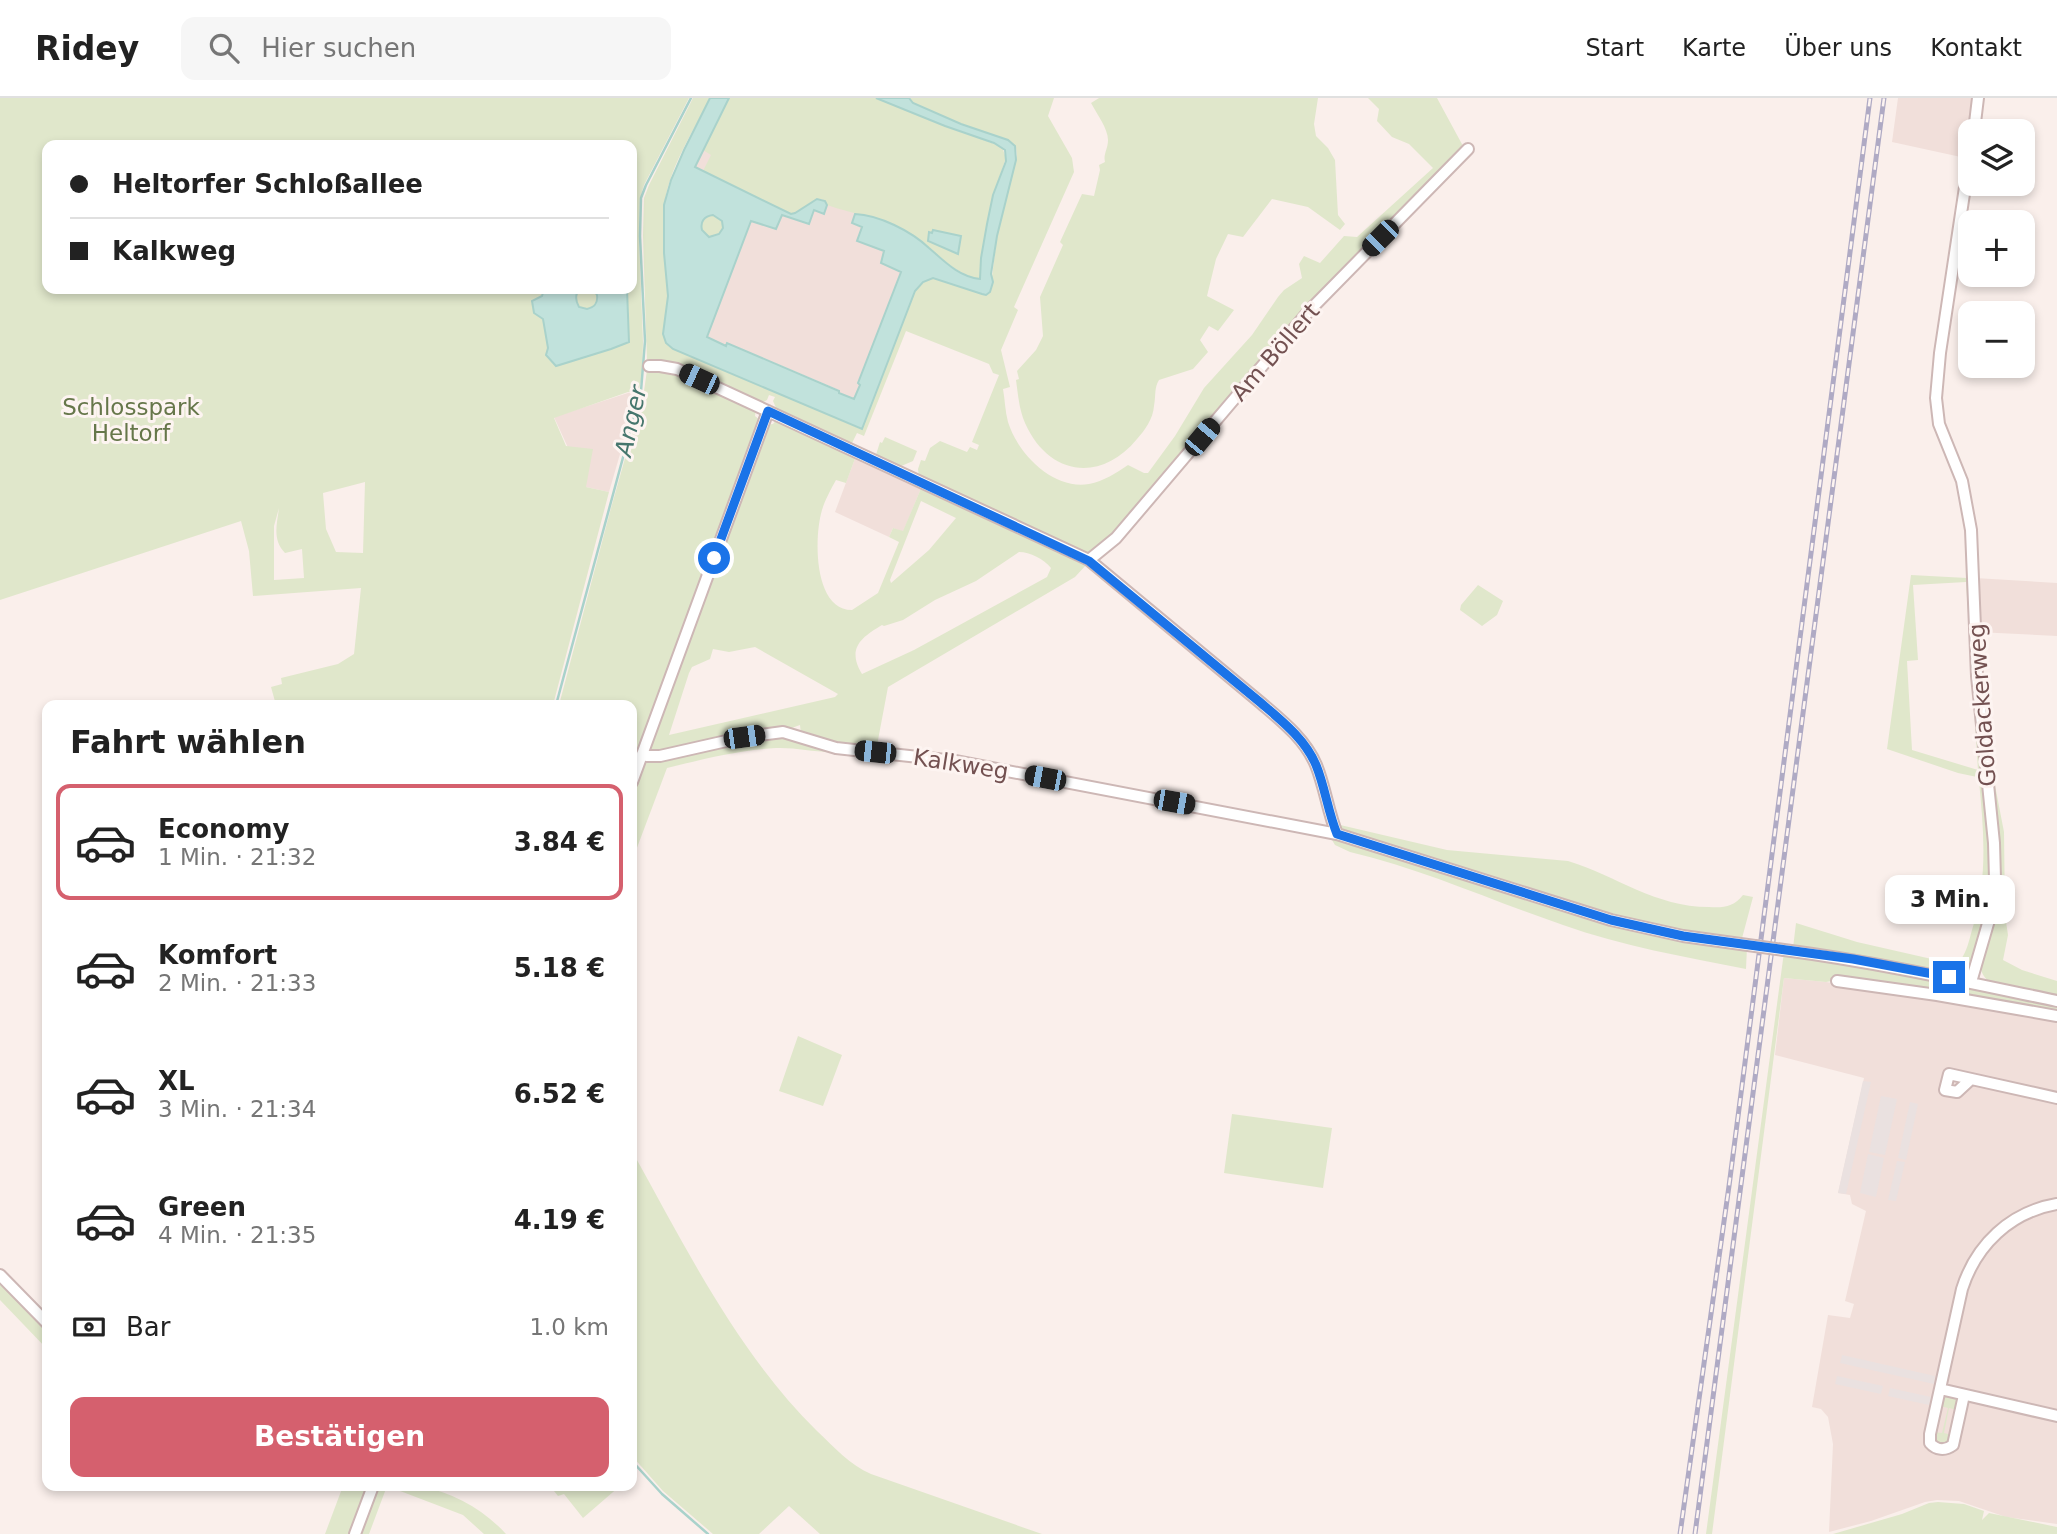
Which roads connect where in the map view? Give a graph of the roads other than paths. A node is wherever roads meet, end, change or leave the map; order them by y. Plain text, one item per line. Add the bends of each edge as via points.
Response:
1 (1978, 98) edge
2 (1975, 119) edge
3 (1468, 149) dead end
4 (1964, 196) edge
5 (649, 366) dead end
6 (768, 411) junction
7 (1089, 561) junction
8 (642, 754) junction
9 (637, 768) edge
10 (1337, 834) junction
11 (1837, 981) dead end
12 (1971, 982) junction
13 (2057, 1001) edge
14 (2057, 1016) edge
15 (1971, 1079) dead end
16 (2057, 1098) edge
17 (2057, 1203) edge
18 (0, 1275) edge
19 (42, 1318) edge
20 (1940, 1389) junction
21 (1964, 1395) junction
22 (2057, 1416) edge
23 (371, 1491) edge
24 (355, 1534) edge

1 - 2 street
3 - 7 street, Am Böllert via 1309,311 1116,538
4 - 12 street, Goldackerweg via 1936,398 1941,430 1962,481 1971,530 1977,676 1994,843 1989,920
5 - 6 street via 677,369
6 - 7 street
6 - 8 street
7 - 10 street via 1305,744
8 - 9 street
8 - 10 street, Kalkweg via 660,756 744,737 789,733 836,748 955,761
10 - 12 street, Kalkweg, bridge via 1611,920 1683,936 1853,959
11 - 14 street
12 - 13 street, Kalkweg
15 - 16 street
17 - 20 street via 2003,1227 1972,1262
18 - 19 street
20 - 21 street
20 - 21 street via 1929,1438 1941,1450 1954,1442
21 - 22 street
23 - 24 street

